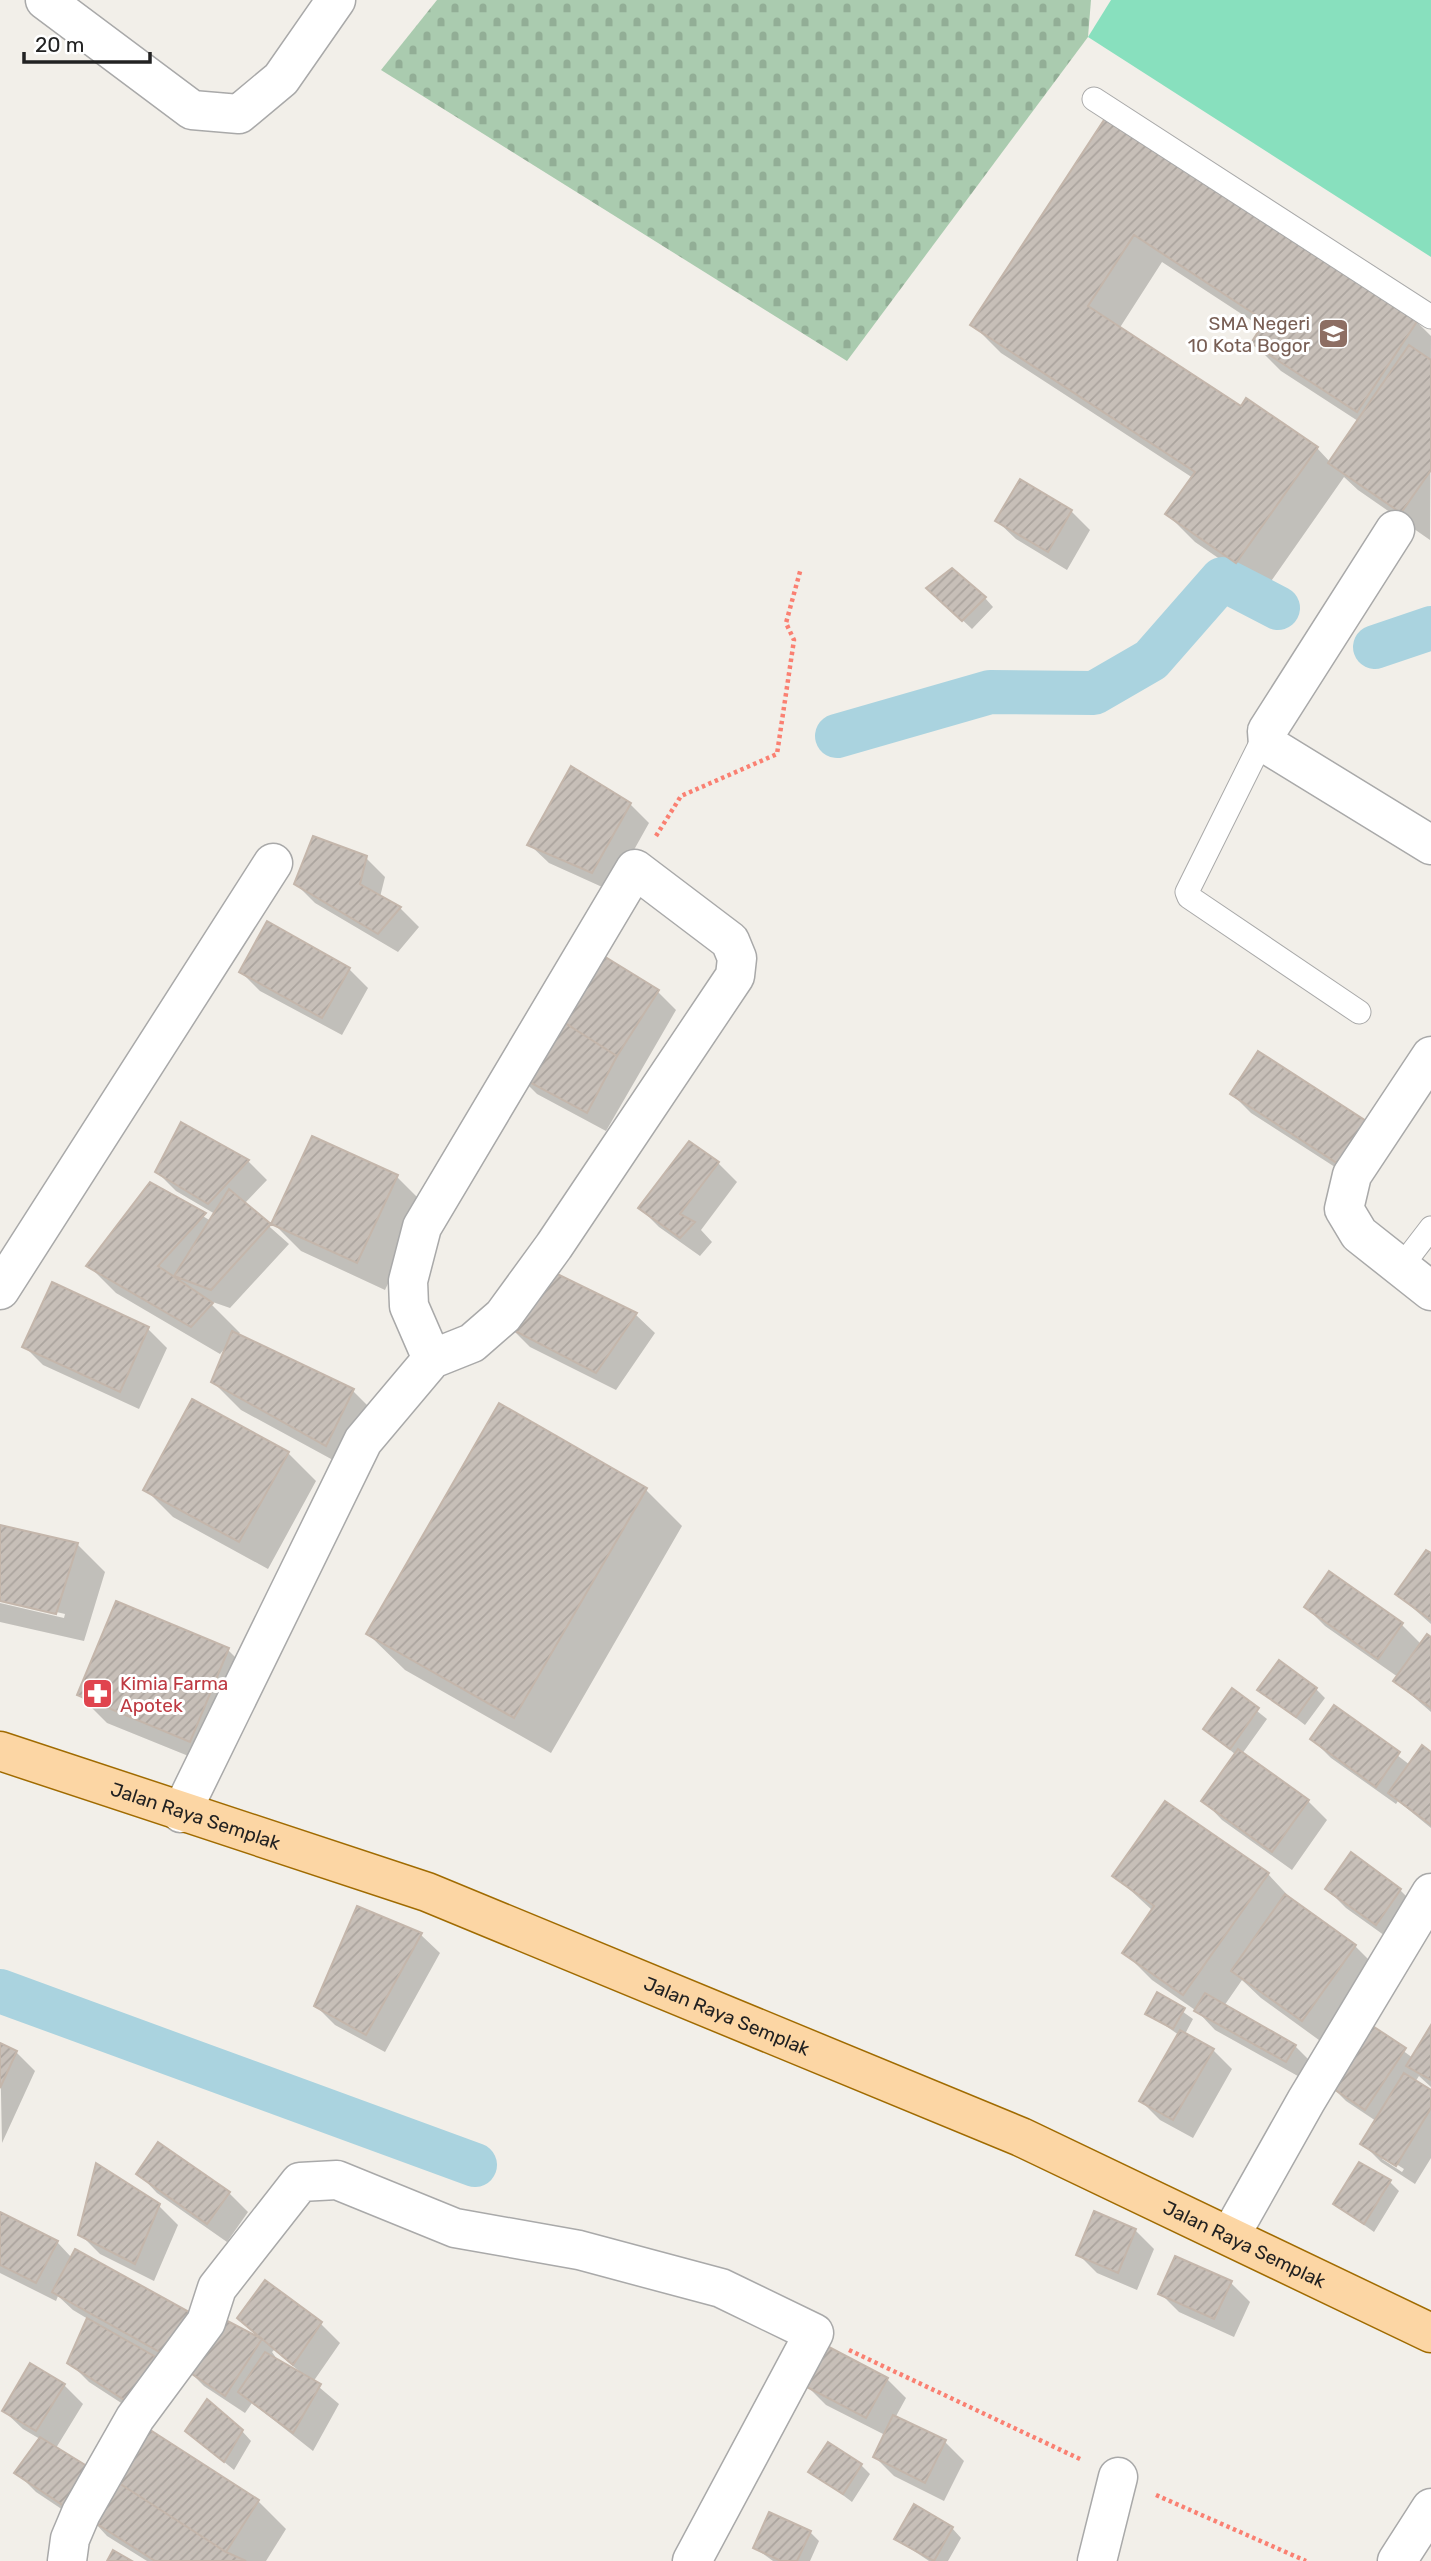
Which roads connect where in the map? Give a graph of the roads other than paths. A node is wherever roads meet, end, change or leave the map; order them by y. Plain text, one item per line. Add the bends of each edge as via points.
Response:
1 (45, 0) edge
2 (336, 0) edge
3 (1094, 99) dead end
4 (1431, 317) edge
5 (1395, 530) dead end
6 (1267, 731) junction
7 (1431, 845) edge
8 (273, 863) dead end
9 (1359, 1012) dead end
10 (1431, 1056) edge
11 (1431, 1228) edge
12 (1401, 1267) junction
13 (0, 1290) edge
14 (1431, 1291) edge
15 (432, 1359) junction
16 (0, 1751) edge
17 (181, 1812) junction
18 (1431, 1893) edge
19 (1230, 2236) junction
20 (1431, 2333) edge
21 (1118, 2477) road end
22 (1431, 2508) edge
23 (67, 2561) edge
24 (692, 2561) edge
25 (1097, 2561) edge
26 (1397, 2561) edge

1 - 2 street via 192,110 239,114 281,79
3 - 4 lane
5 - 6 street
6 - 7 street via 1268,745 1279,754
6 - 9 lane via 1187,892
8 - 13 street
10 - 12 street via 1352,1175 1344,1209 1359,1234
11 - 12 lane
12 - 14 street
15 - 15 street via 408,1293 422,1227 635,869 730,941 737,958 735,976 503,1317 472,1343
15 - 17 street via 363,1441
16 - 17 main road, Jalan Raya Semplak
17 - 19 main road, Jalan Raya Semplak via 427,1892 1021,2137
18 - 19 street
19 - 20 main road, Jalan Raya Semplak
21 - 25 street
22 - 26 street
23 - 24 street via 81,2513 135,2418 206,2322 217,2288 300,2182 337,2180 455,2228 579,2250 721,2288 814,2333

